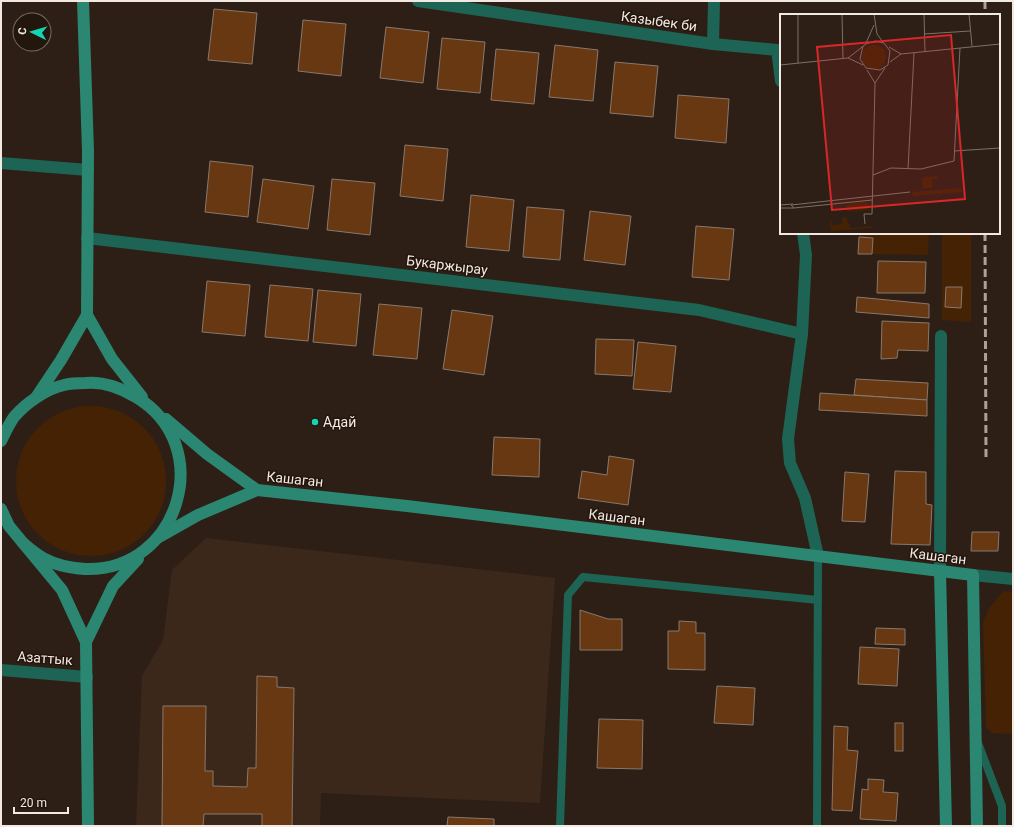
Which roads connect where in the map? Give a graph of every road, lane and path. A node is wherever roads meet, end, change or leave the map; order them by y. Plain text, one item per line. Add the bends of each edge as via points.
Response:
1 (83, 1) edge
2 (418, 1) edge
3 (714, 1) edge
4 (713, 44) junction
5 (780, 75) edge
6 (1, 163) edge
7 (88, 170) junction
8 (803, 234) edge
9 (87, 238) junction
10 (87, 315) junction
11 (802, 334) junction
12 (941, 336) dead end
13 (36, 397) junction
14 (148, 404) junction
15 (14, 417) junction
16 (1, 425) edge
17 (1, 441) edge
18 (257, 490) junction
19 (1, 509) edge
20 (5, 523) edge
21 (159, 537) junction
22 (23, 544) junction
23 (149, 547) junction
24 (818, 556) junction
25 (940, 571) junction
26 (973, 576) junction
27 (1013, 579) edge
28 (818, 600) junction
29 (86, 642) junction
30 (1, 670) edge
31 (87, 676) junction
32 (976, 737) junction
33 (88, 826) edge
34 (560, 826) edge
35 (817, 826) edge
36 (946, 826) edge
37 (977, 826) edge
38 (1002, 826) edge

1 - 7 street
2 - 4 street, Казыбек би
3 - 4 street
4 - 5 street, Казыбек би via 776,50
6 - 7 street
7 - 9 street
8 - 11 street via 806,255
9 - 10 street
9 - 11 street, Букаржырау via 699,310
10 - 13 street
10 - 14 street via 112,359
11 - 24 street via 788,439 790,463 805,498
12 - 25 street
13 - 14 street via 64,385 93,382 123,388
13 - 15 street
14 - 18 street via 207,454
14 - 21 street via 168,426 179,454 180,490 174,512
15 - 16 street
15 - 17 street
18 - 21 street via 198,515
18 - 24 street, Кашаган
19 - 20 street
20 - 22 street
21 - 23 street
22 - 23 street via 45,560 71,568 98,569 125,562
22 - 29 street via 62,590
23 - 29 street via 113,586
24 - 25 street, Кашаган
24 - 28 lane
25 - 26 street, Кашаган
25 - 36 street
26 - 27 street
26 - 32 street
28 - 34 lane via 583,577 568,595
28 - 35 lane
29 - 31 street
30 - 31 street, Азаттык
31 - 33 street
32 - 37 street
32 - 38 lane via 1002,806

